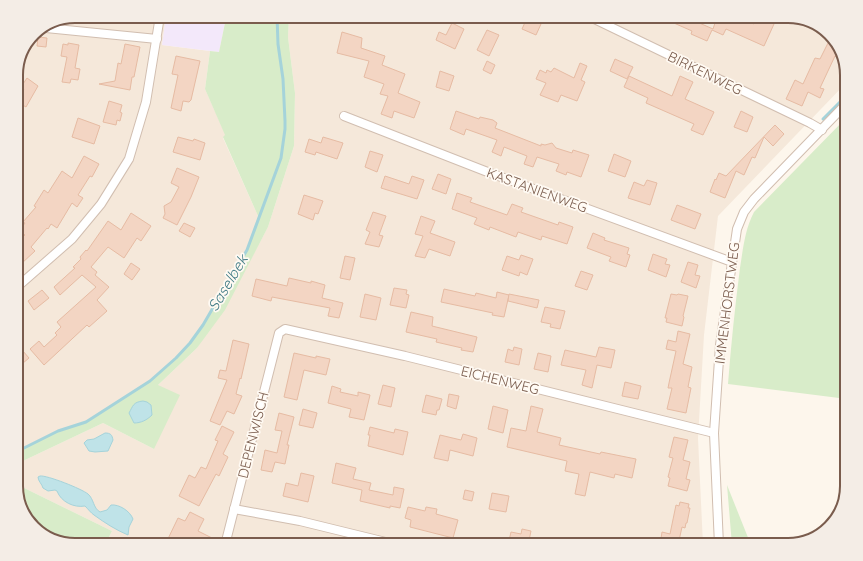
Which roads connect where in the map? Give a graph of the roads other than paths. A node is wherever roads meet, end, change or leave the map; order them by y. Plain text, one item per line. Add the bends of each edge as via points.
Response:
1 (159, 23) edge
2 (603, 23) edge
3 (52, 29) edge
4 (157, 39) junction
5 (840, 111) edge
6 (344, 116) dead end
7 (822, 130) junction
8 (732, 262) junction
9 (23, 282) edge
10 (286, 329) joint
11 (714, 433) junction
12 (234, 509) junction
13 (227, 538) edge
14 (369, 538) edge
15 (719, 538) edge

1 - 4 street
2 - 7 street, BIRKENWEG
3 - 4 street
4 - 9 street via 146,102 129,159 101,204 72,239
5 - 7 street, IMMENHORSTWEG
6 - 8 street, KASTANIENWEG
7 - 8 street, IMMENHORSTWEG via 744,212 737,229
8 - 11 street, IMMENHORSTWEG via 720,345
10 - 11 street, EICHENWEG
10 - 12 street, DEPENWISCH via 279,332
11 - 15 street, IMMENHORSTWEG
12 - 13 street, DEPENWISCH
12 - 14 street via 300,521

